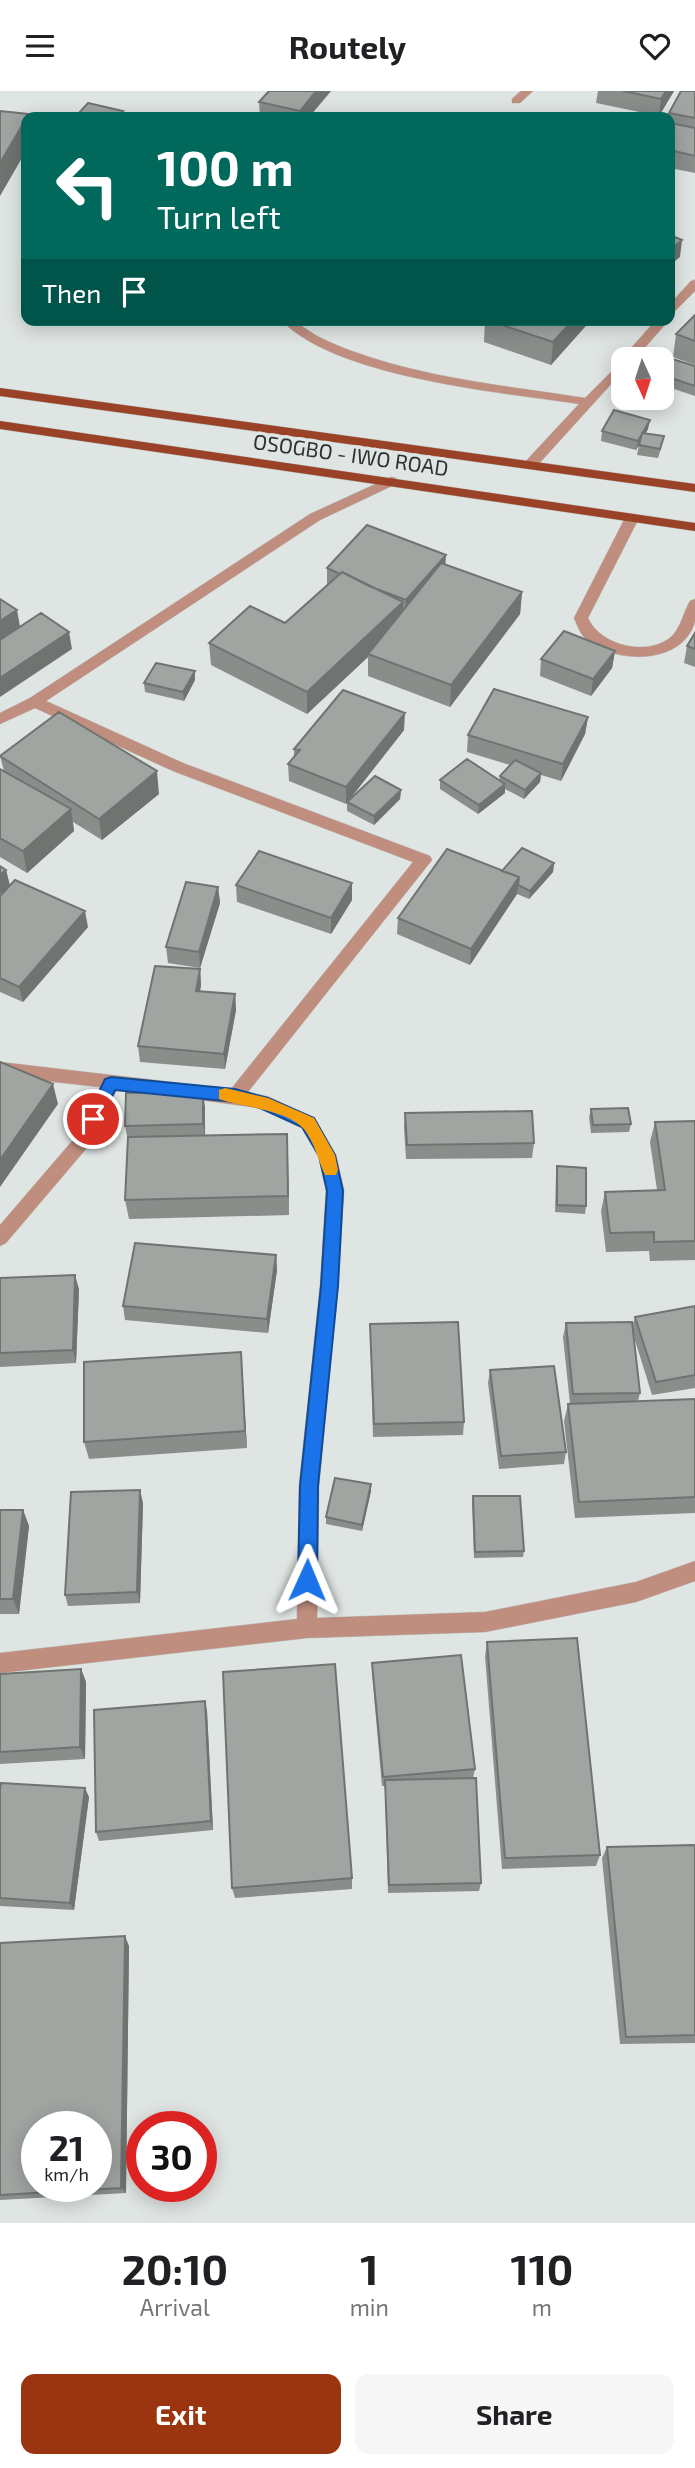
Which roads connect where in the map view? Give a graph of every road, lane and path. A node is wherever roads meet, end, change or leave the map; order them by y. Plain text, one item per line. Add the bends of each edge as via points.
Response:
1 (528, 91) edge
2 (516, 101) dead end
3 (695, 284) edge
4 (675, 306) edge
5 (294, 326) edge
6 (658, 326) edge
7 (639, 347) edge
8 (611, 377) edge
9 (0, 392) edge
10 (588, 402) junction
11 (0, 425) edge
12 (530, 465) junction
13 (391, 481) junction
14 (695, 488) edge
15 (632, 517) junction
16 (695, 527) edge
17 (695, 604) edge
18 (35, 702) junction
19 (0, 719) edge
20 (0, 1069) edge
21 (111, 1083) junction
22 (235, 1096) junction
23 (0, 1238) edge
24 (695, 1571) edge
25 (307, 1628) junction
26 (0, 1663) edge

1 - 2 street
3 - 4 street
5 - 10 street via 307,338 344,355
6 - 7 street
8 - 10 street
9 - 12 main road, OSOGBO - IWO ROAD
10 - 12 street
11 - 13 main road, OSOGBO - IWO ROAD
12 - 14 main road, OSOGBO - IWO ROAD
13 - 15 main road, OSOGBO - IWO ROAD
13 - 18 street via 315,517
15 - 16 main road, OSOGBO - IWO ROAD
15 - 17 street via 581,618 588,632 607,644 632,650 660,649 677,639
18 - 19 street
18 - 22 street via 288,811 424,860
20 - 21 street
21 - 22 street
21 - 23 street via 85,1138
22 - 25 street via 263,1102 308,1123 327,1155 335,1191 309,1486
24 - 25 street via 636,1592 485,1622
25 - 26 street

